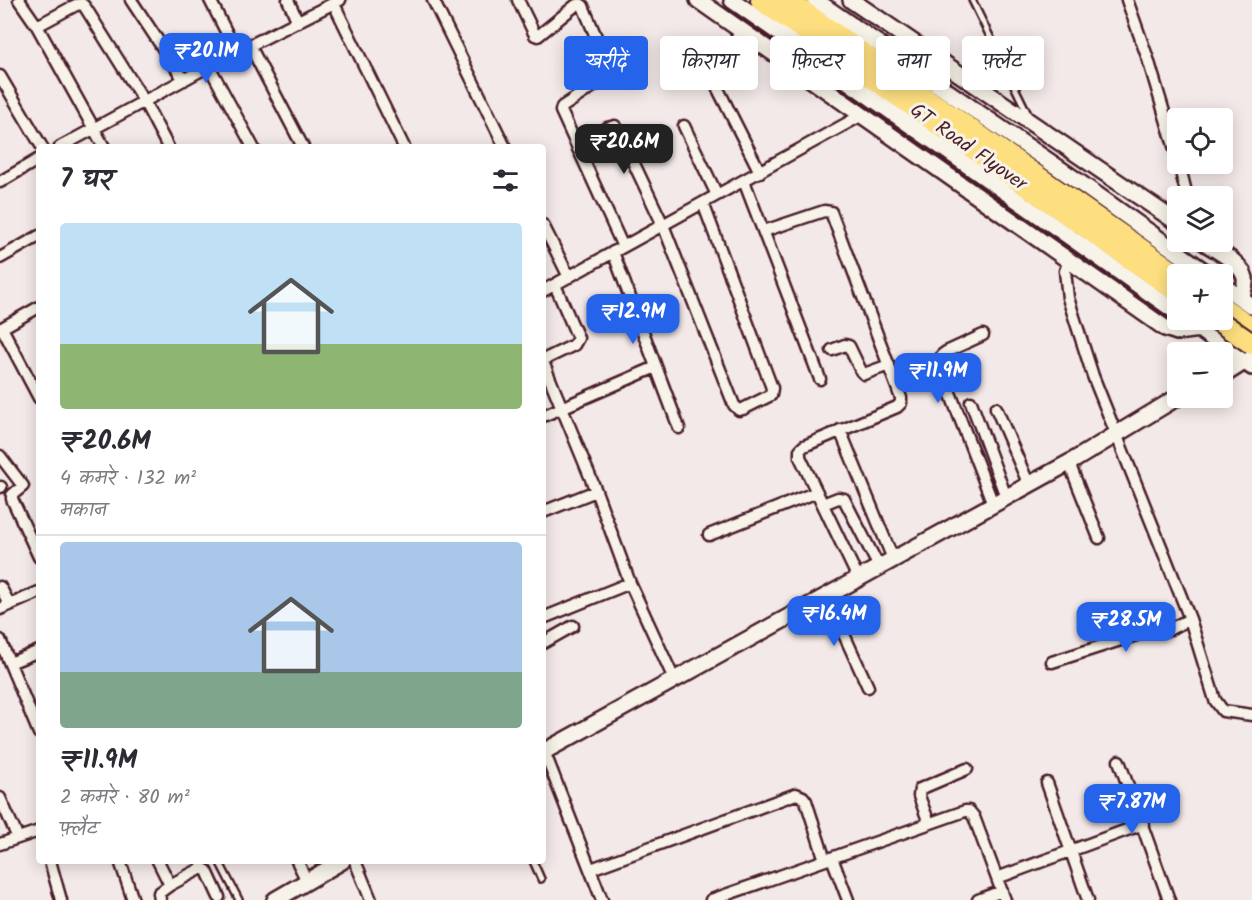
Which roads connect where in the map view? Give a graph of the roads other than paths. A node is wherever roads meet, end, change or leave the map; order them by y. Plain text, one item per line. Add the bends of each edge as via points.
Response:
1 (19, 0) edge
2 (131, 0) edge
3 (210, 0) edge
4 (288, 0) edge
5 (433, 0) edge
6 (518, 0) edge
7 (698, 0) edge
8 (732, 0) edge
9 (761, 0) edge
10 (787, 0) edge
11 (815, 0) edge
12 (851, 0) edge
13 (972, 0) edge
14 (1127, 0) edge
15 (337, 2) edge
16 (298, 22) junction
17 (37, 27) junction
18 (741, 30) junction
19 (250, 46) junction
20 (237, 52) junction
21 (209, 66) junction
22 (0, 76) edge
23 (184, 80) junction
24 (144, 101) junction
25 (862, 115) junction
26 (1033, 124) junction
27 (1167, 124) edge
28 (684, 126) dead end
29 (95, 127) junction
30 (40, 144) edge
31 (65, 144) edge
32 (103, 144) edge
33 (166, 144) edge
34 (250, 144) edge
35 (301, 144) edge
36 (403, 144) edge
37 (504, 144) edge
38 (984, 148) junction
39 (578, 149) junction
40 (36, 161) edge
41 (760, 171) junction
42 (744, 181) junction
43 (0, 182) edge
44 (717, 195) junction
45 (704, 203) junction
46 (1167, 215) edge
47 (663, 225) junction
48 (546, 231) edge
49 (764, 231) junction
50 (36, 238) edge
51 (618, 249) junction
52 (1218, 252) edge
53 (0, 258) edge
54 (1069, 261) junction
55 (1194, 264) edge
56 (1167, 268) edge
57 (569, 277) junction
58 (1167, 284) edge
59 (555, 285) junction
60 (546, 290) edge
61 (1233, 292) edge
62 (1249, 303) edge
63 (1167, 305) edge
64 (36, 309) edge
65 (1233, 315) edge
66 (1, 328) edge
67 (1252, 328) edge
68 (1167, 329) edge
69 (1222, 330) edge
70 (983, 335) dead end
71 (1252, 339) edge
72 (1252, 344) edge
73 (832, 350) dead end
74 (1233, 351) edge
75 (1233, 357) edge
76 (546, 359) edge
77 (1249, 362) edge
78 (889, 366) junction
79 (656, 367) junction
80 (546, 368) edge
81 (1233, 370) edge
82 (820, 379) dead end
83 (36, 388) edge
84 (971, 402) dead end
85 (1167, 404) edge
86 (562, 408) junction
87 (996, 408) dead end
88 (546, 415) edge
89 (679, 428) dead end
90 (840, 430) junction
91 (1116, 434) junction
92 (0, 456) edge
93 (1069, 463) junction
94 (1029, 485) junction
95 (596, 491) junction
96 (817, 492) junction
97 (999, 501) junction
98 (823, 504) junction
99 (546, 511) edge
100 (709, 535) dead end
101 (1099, 538) dead end
102 (36, 551) edge
103 (893, 559) junction
104 (879, 567) junction
105 (858, 578) junction
106 (630, 583) junction
107 (0, 587) edge
108 (36, 593) edge
109 (826, 595) junction
110 (5, 607) edge
111 (546, 617) edge
112 (1190, 620) junction
113 (573, 626) dead end
114 (0, 640) edge
115 (546, 641) edge
116 (36, 652) edge
117 (1052, 662) dead end
118 (10, 663) junction
119 (674, 679) junction
120 (868, 687) dead end
121 (1252, 715) edge
122 (36, 726) edge
123 (546, 750) edge
124 (546, 756) edge
125 (1119, 761) dead end
126 (967, 769) dead end
127 (1047, 783) dead end
128 (0, 798) edge
129 (929, 823) junction
130 (1143, 824) junction
131 (36, 832) edge
132 (18, 838) junction
133 (0, 844) edge
134 (1072, 851) junction
135 (828, 859) junction
136 (51, 864) edge
137 (121, 864) edge
138 (160, 864) edge
139 (221, 864) edge
140 (298, 864) edge
141 (337, 864) edge
142 (356, 864) edge
143 (534, 864) edge
144 (591, 869) junction
145 (997, 878) junction
146 (541, 879) dead end
147 (307, 881) junction
148 (170, 885) junction
149 (1003, 895) edge
150 (219, 897) dead end
151 (61, 900) edge
152 (133, 900) edge
153 (160, 900) edge
154 (239, 900) edge
155 (275, 900) edge
156 (371, 900) edge
157 (602, 900) edge
158 (711, 900) edge
159 (848, 900) edge
160 (978, 900) edge
161 (1088, 900) edge
162 (1169, 900) edge

1 - 17 street
2 - 23 street
3 - 20 street
4 - 16 street
5 - 37 street
6 - 39 street via 538,36 576,5 583,6 610,70 609,77 561,109
7 - 18 street
8 - 63 street
9 - 38 highway, GT Road Flyover
10 - 38 highway, GT Road Flyover
11 - 55 street
12 - 26 street
13 - 26 lane
14 - 27 street
15 - 16 street
15 - 36 street
16 - 19 street
17 - 24 street via 82,4
17 - 29 street
18 - 25 street
18 - 41 street via 726,59 718,89
19 - 20 street
19 - 35 street
20 - 21 street
21 - 23 street
21 - 34 street
22 - 30 street
23 - 24 street
24 - 29 street
24 - 33 street
25 - 41 street
25 - 54 street
26 - 46 street
28 - 44 street
29 - 31 street
29 - 32 street
38 - 56 highway, GT Road Flyover
38 - 58 highway, GT Road Flyover
39 - 47 street via 615,126
39 - 51 street
40 - 43 street
41 - 42 street
42 - 44 street
42 - 49 street
44 - 45 street
45 - 47 street
45 - 47 street via 772,388 771,395 743,409 734,405
47 - 51 street
48 - 57 street
49 - 78 street via 831,212
49 - 82 street
50 - 53 street
51 - 57 street
51 - 79 street
52 - 62 street via 1242,271
54 - 68 street
54 - 91 street via 1065,272 1068,298
57 - 59 street
59 - 60 street
59 - 76 street via 578,338 574,345
61 - 62 street
64 - 66 street
65 - 67 highway
66 - 83 street
69 - 72 highway, bridge
70 - 97 street via 946,352 939,364
71 - 74 street
73 - 78 street via 849,346 864,374
75 - 77 street
77 - 81 street
78 - 90 street via 901,403
79 - 86 street
79 - 89 street
80 - 86 street
84 - 97 street
85 - 91 street
86 - 88 street
86 - 95 street
87 - 94 street
90 - 96 street via 800,450
90 - 103 street
91 - 93 street
91 - 112 street
92 - 102 street via 23,486 12,499
93 - 94 street
93 - 101 street
94 - 97 street
95 - 99 street
95 - 106 street
96 - 98 street
96 - 100 street
97 - 103 street
98 - 104 street via 844,499
98 - 105 street
103 - 104 street
104 - 105 street
105 - 109 street
106 - 111 street
106 - 119 street
107 - 110 street
108 - 110 street
109 - 119 street
109 - 120 street
112 - 117 street via 1168,630 1161,627
112 - 121 street via 1218,707
113 - 115 street
114 - 118 street
116 - 118 street
118 - 122 street
119 - 123 street
124 - 144 street
125 - 130 street
126 - 129 street via 920,789
127 - 134 street
128 - 132 street
129 - 135 street
129 - 145 street via 965,811 972,813
130 - 134 street
130 - 162 street
131 - 132 street
132 - 133 street
134 - 145 street
134 - 161 street
135 - 144 street via 806,801 796,794
135 - 158 street
135 - 159 street
136 - 151 street
137 - 152 street
138 - 148 street
139 - 154 lane
140 - 147 street
141 - 147 street
142 - 156 street
143 - 146 lane
144 - 157 street
145 - 149 street
147 - 155 street
148 - 150 street via 202,868
148 - 153 street via 159,893
149 - 160 street

